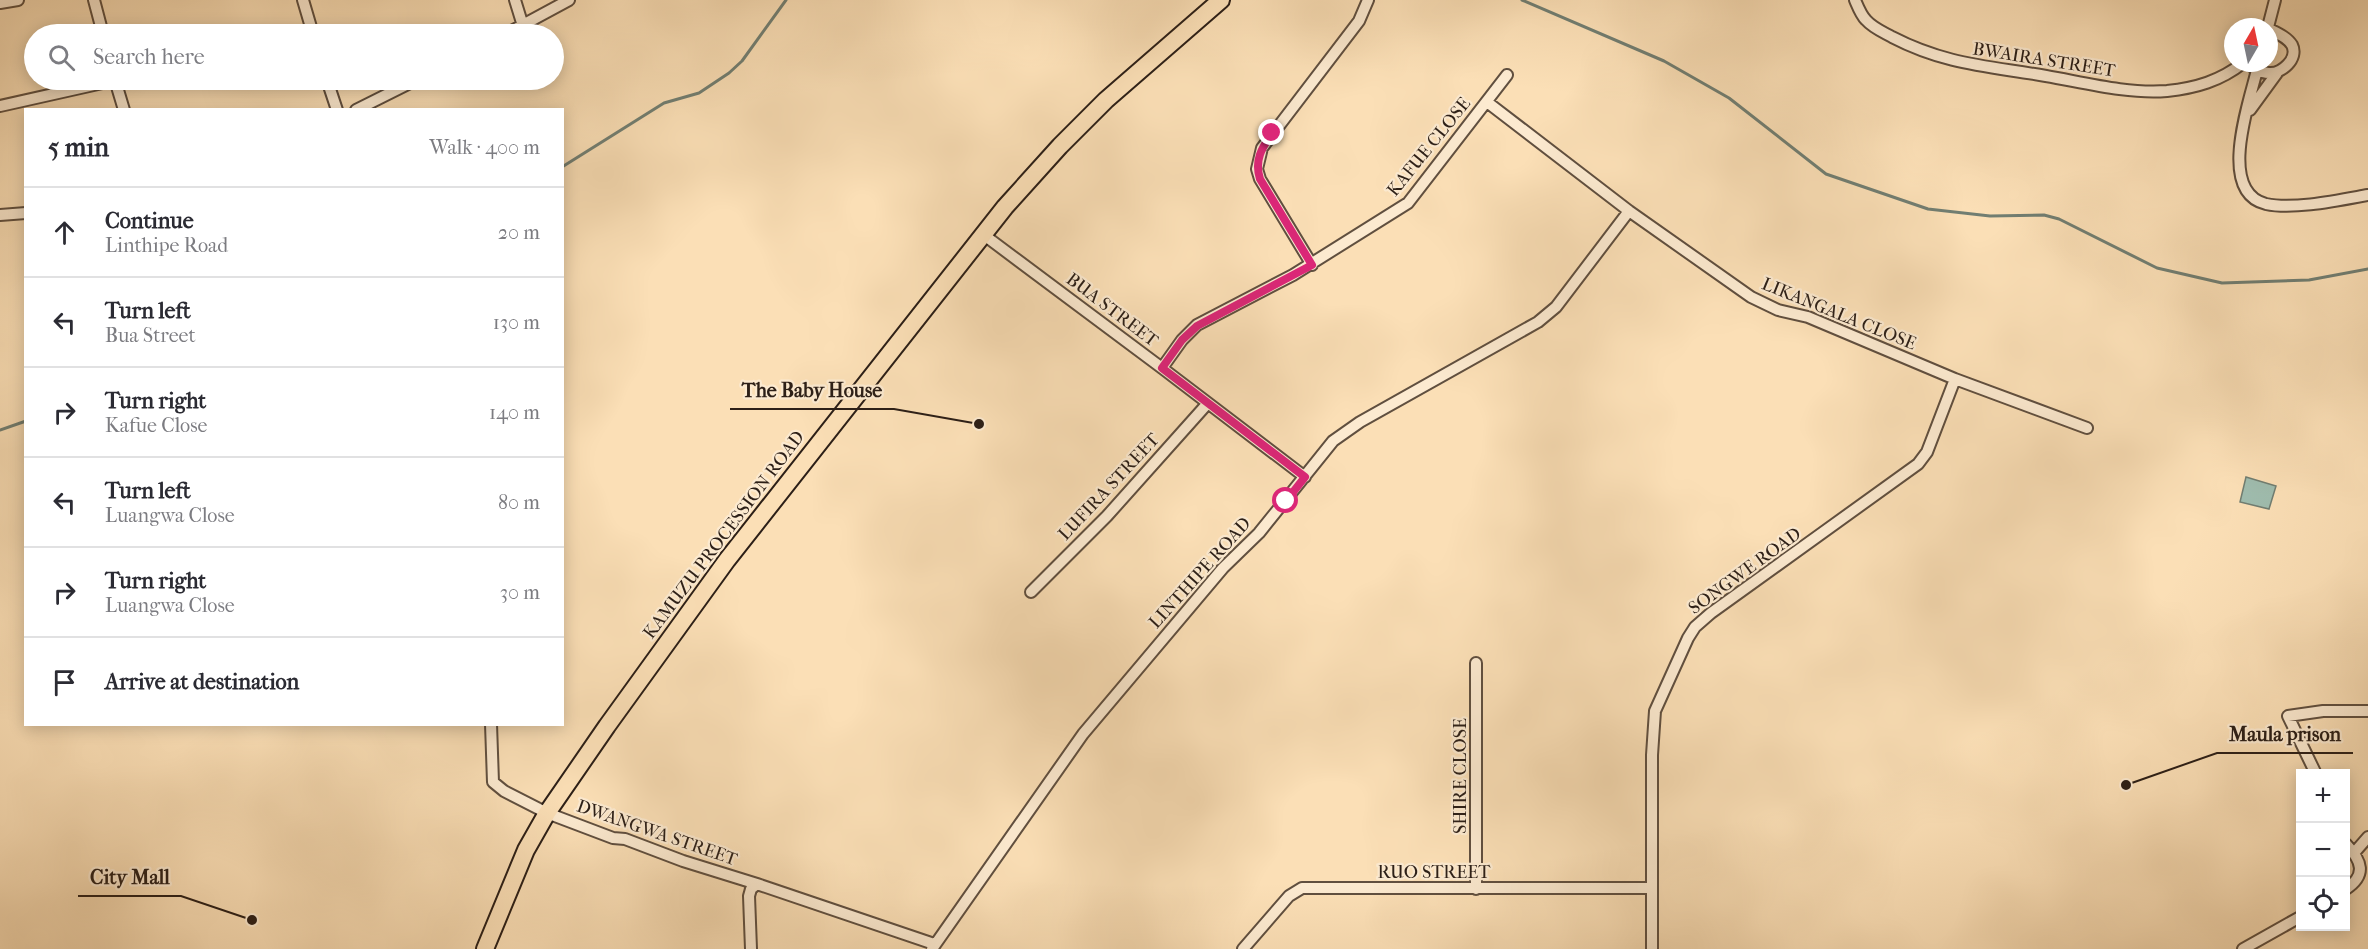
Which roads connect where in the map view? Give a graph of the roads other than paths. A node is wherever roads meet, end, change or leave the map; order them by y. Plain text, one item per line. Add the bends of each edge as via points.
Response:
1 (18, 0) edge
2 (94, 0) edge
3 (303, 0) edge
4 (514, 0) edge
5 (568, 0) edge
6 (1221, 0) edge
7 (1368, 0) edge
8 (1855, 0) edge
9 (2275, 0) edge
10 (0, 3) edge
11 (2271, 18) edge
12 (100, 24) edge
13 (310, 24) edge
14 (522, 24) edge
15 (526, 24) edge
16 (2278, 34) edge
17 (2230, 72) edge
18 (2251, 72) edge
19 (2266, 72) edge
20 (2277, 73) junction
21 (1507, 75) dead end
22 (71, 90) edge
23 (119, 90) edge
24 (330, 90) edge
25 (396, 90) edge
26 (1487, 102) junction
27 (0, 106) edge
28 (123, 108) edge
29 (336, 108) edge
30 (360, 108) edge
31 (2246, 115) junction
32 (2368, 195) edge
33 (1629, 211) junction
34 (24, 213) edge
35 (0, 215) edge
36 (984, 235) junction
37 (1312, 265) junction
38 (1162, 368) junction
39 (1956, 379) junction
40 (1208, 403) junction
41 (2087, 428) dead end
42 (1305, 477) junction
43 (1031, 592) dead end
44 (1476, 663) dead end
45 (2368, 711) edge
46 (492, 726) edge
47 (2314, 769) edge
48 (547, 813) junction
49 (2368, 837) edge
50 (2350, 848) edge
51 (2354, 853) junction
52 (754, 886) junction
53 (2350, 886) edge
54 (1476, 888) junction
55 (1652, 888) junction
56 (2296, 919) edge
57 (933, 947) edge
58 (485, 949) edge
59 (751, 949) edge
60 (1243, 949) edge
61 (1652, 949) edge
62 (2243, 949) edge

1 - 10 street
2 - 12 street
3 - 13 street
4 - 14 street
5 - 15 street
6 - 36 highway, KAMUZU PROCESSION ROAD via 1078,127
7 - 37 street via 1359,21 1272,133 1258,159 1260,179
8 - 17 street, BWAIRA STREET via 1864,18 1895,38 1948,59 1982,67 2149,92 2184,89 2212,82
9 - 11 street
16 - 20 street via 2293,51 2289,63
18 - 31 street
19 - 20 street
20 - 31 street
21 - 26 street, KAFUE CLOSE
22 - 27 street
23 - 28 street
24 - 29 street
25 - 30 street
26 - 33 street, LIKANGALA CLOSE
26 - 37 street, KAFUE CLOSE via 1408,203
31 - 32 street via 2240,176 2248,194 2256,200 2288,205
33 - 39 street, LIKANGALA CLOSE via 1751,297
33 - 42 street, LINTHIPE ROAD via 1556,307 1538,322 1345,431
34 - 35 street
36 - 38 street, BUA STREET
36 - 48 highway, KAMUZU PROCESSION ROAD via 727,560
37 - 38 street, KAFUE CLOSE via 1197,326
38 - 40 street, BUA STREET
39 - 41 street, LIKANGALA CLOSE
39 - 55 street, SONGWE ROAD via 1928,452 1918,464 1693,629 1655,711
40 - 42 street, BUA STREET
40 - 43 street, LUFIRA STREET via 1107,516
42 - 57 street, LINTHIPE ROAD via 1083,734
44 - 54 street, SHIRE CLOSE
45 - 47 street via 2288,716
46 - 48 street, DWANGWA STREET via 493,782
48 - 52 street, DWANGWA STREET
48 - 58 highway, KAMUZU PROCESSION ROAD via 514,873
49 - 51 street
50 - 51 street
51 - 53 street via 2359,865 2358,879
52 - 57 street, DWANGWA STREET
52 - 59 street via 749,896
54 - 55 street, RUO STREET
54 - 60 street, RUO STREET via 1302,888 1289,896
55 - 61 street, SONGWE ROAD
56 - 62 street

